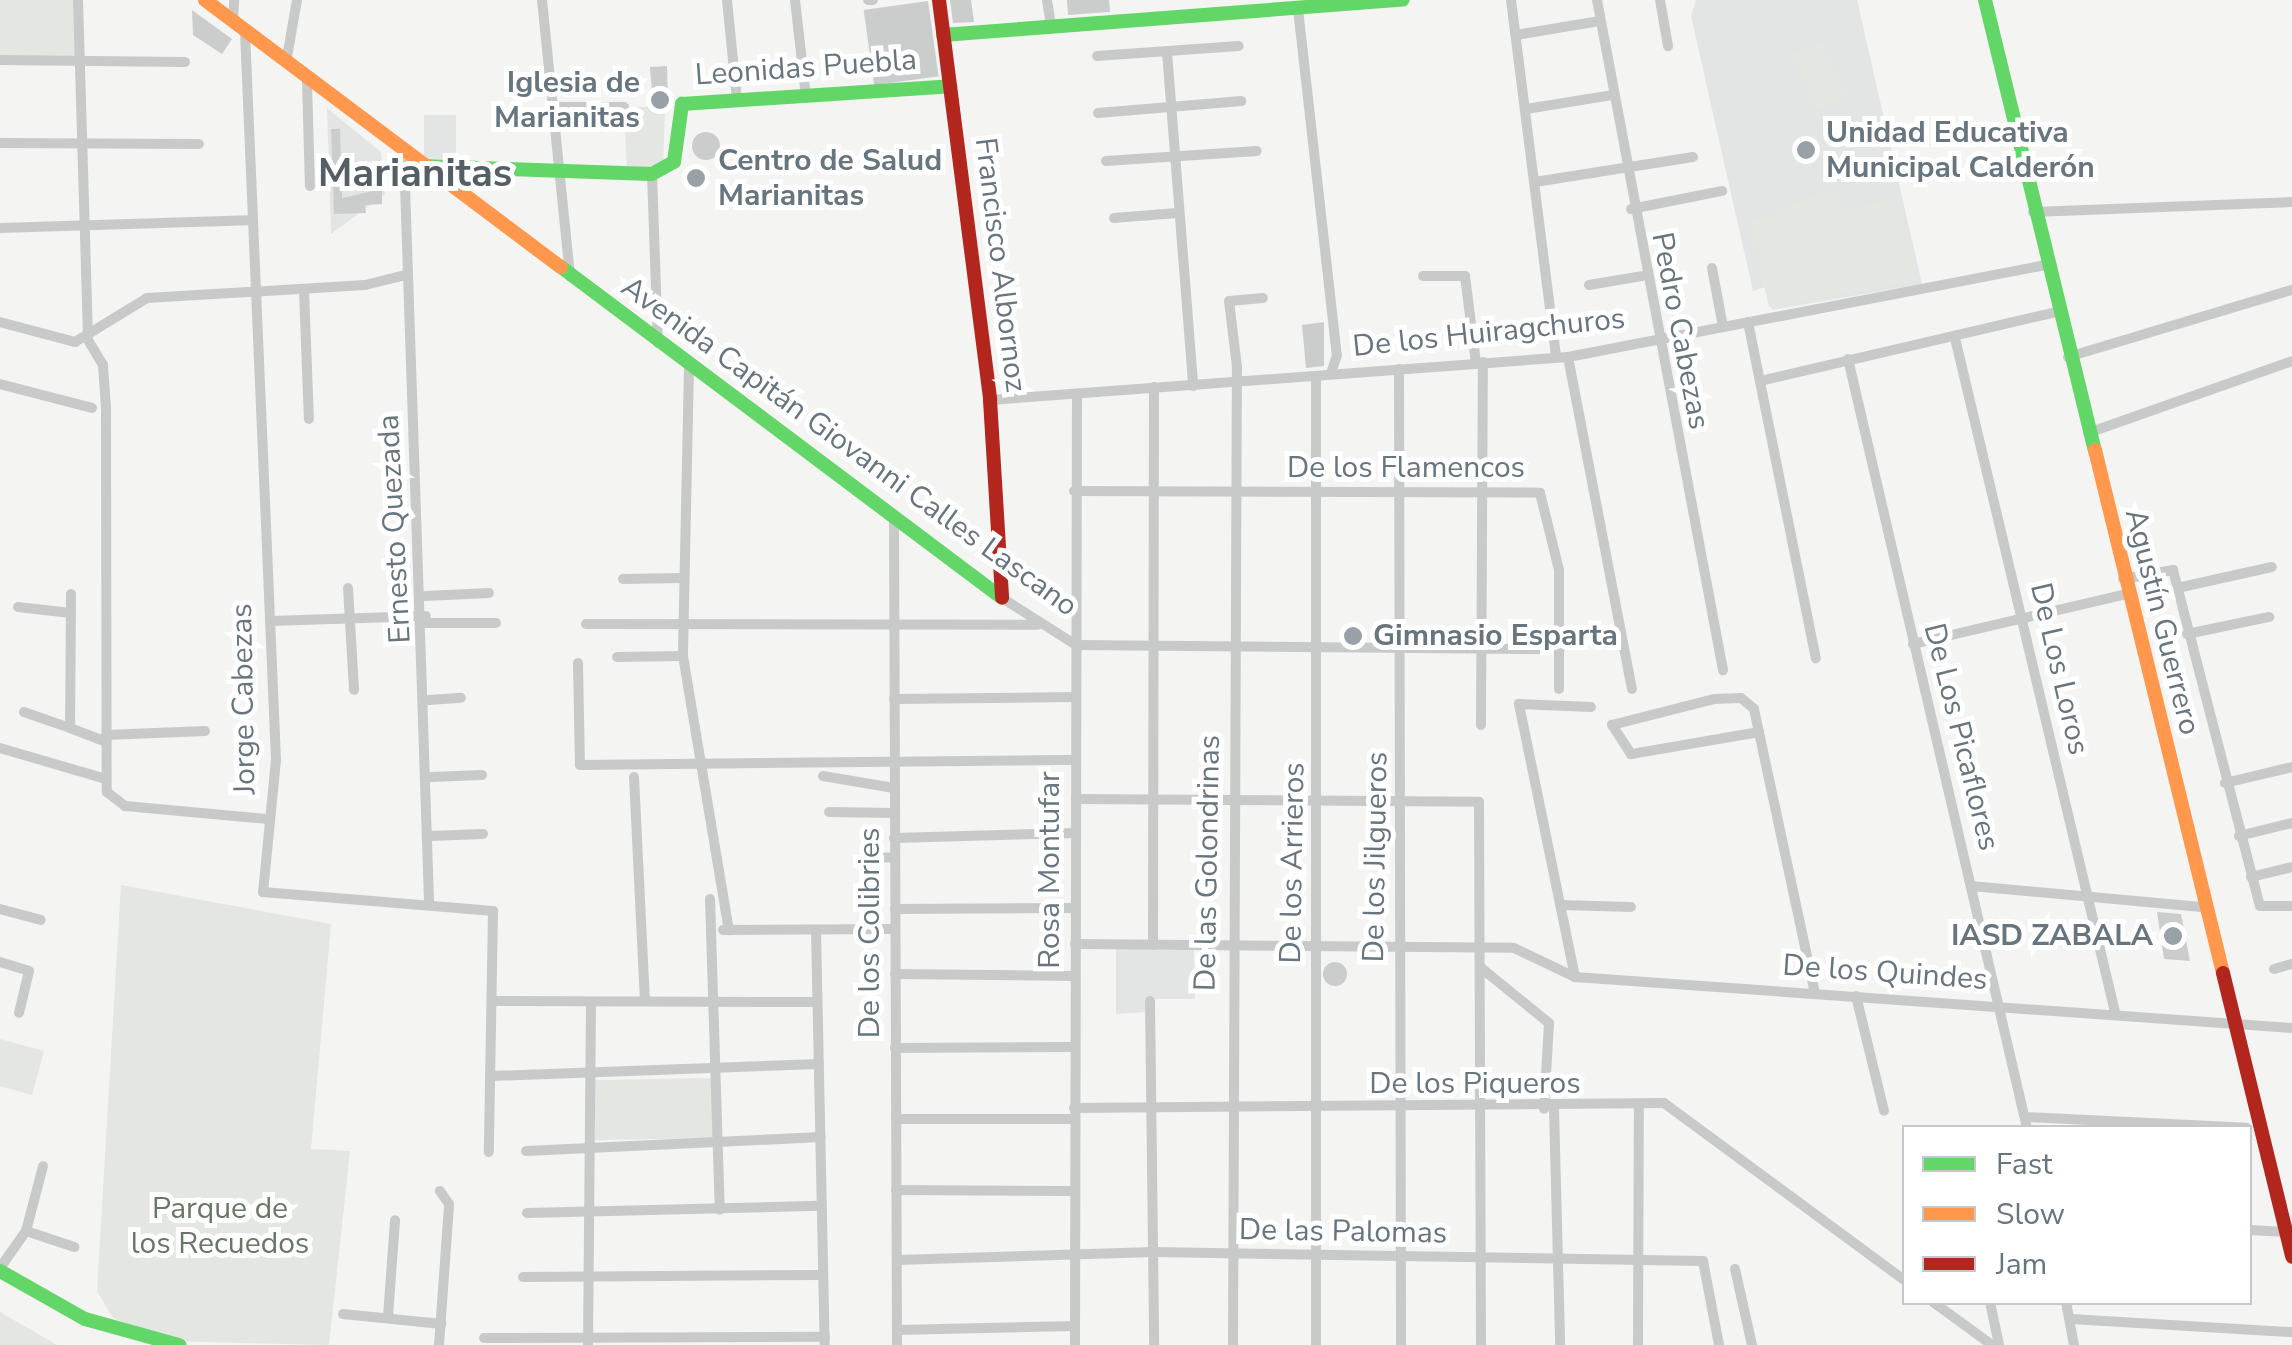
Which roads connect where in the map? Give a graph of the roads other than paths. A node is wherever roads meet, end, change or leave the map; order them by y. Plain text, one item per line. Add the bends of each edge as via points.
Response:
1 (78, 0) edge
2 (205, 0) edge
3 (234, 0) edge
4 (297, 0) edge
5 (542, 0) edge
6 (726, 0) edge
7 (794, 0) edge
8 (938, 0) edge
9 (1047, 0) edge
10 (1403, 0) edge
11 (1511, 0) edge
12 (1597, 0) edge
13 (1660, 0) edge
14 (1985, 0) edge
15 (1247, 6) edge
16 (1298, 9) junction
17 (1600, 21) junction
18 (1050, 26) junction
19 (239, 27) junction
20 (943, 35) junction
21 (1516, 35) junction
22 (1239, 46) dead end
23 (1668, 46) dead end
24 (1166, 52) junction
25 (1098, 56) dead end
26 (0, 60) edge
27 (79, 60) junction
28 (185, 62) dead end
29 (285, 64) junction
30 (307, 81) junction
31 (950, 86) junction
32 (1612, 96) junction
33 (806, 97) junction
34 (1242, 100) dead end
35 (737, 101) junction
36 (552, 107) junction
37 (1171, 107) junction
38 (624, 108) dead end
39 (1526, 109) junction
40 (1098, 112) dead end
41 (0, 143) edge
42 (81, 144) junction
43 (199, 144) dead end
44 (1257, 151) dead end
45 (404, 155) junction
46 (1693, 157) dead end
47 (1174, 158) junction
48 (1106, 162) dead end
49 (423, 166) junction
50 (1624, 166) junction
51 (456, 167) junction
52 (556, 168) junction
53 (652, 174) junction
54 (1534, 182) junction
55 (310, 186) dead end
56 (452, 188) junction
57 (1722, 191) dead end
58 (2292, 202) edge
59 (1632, 209) junction
60 (2033, 212) junction
61 (1177, 213) junction
62 (1114, 218) dead end
63 (249, 220) junction
64 (84, 226) junction
65 (0, 228) edge
66 (2048, 264) junction
67 (1712, 268) dead end
68 (405, 275) junction
69 (1423, 276) dead end
70 (1643, 276) junction
71 (570, 277) junction
72 (1589, 285) dead end
73 (2292, 290) edge
74 (304, 291) junction
75 (252, 294) junction
76 (1263, 298) dead end
77 (2057, 312) junction
78 (0, 322) edge
79 (1748, 322) junction
80 (1723, 327) junction
81 (1955, 338) junction
82 (88, 340) junction
83 (1654, 340) junction
84 (658, 342) junction
85 (1562, 356) junction
86 (2068, 357) junction
87 (1848, 359) junction
88 (2292, 361) edge
89 (1479, 362) junction
90 (690, 366) junction
91 (1400, 369) junction
92 (1331, 374) junction
93 (1235, 381) junction
94 (1316, 381) junction
95 (1760, 381) junction
96 (0, 384) edge
97 (1193, 386) junction
98 (1154, 387) junction
99 (1078, 394) junction
100 (990, 400) junction
101 (92, 408) dead end
102 (309, 420) dead end
103 (2087, 434) junction
104 (1074, 491) junction
105 (1156, 492) junction
106 (1236, 493) junction
107 (1317, 494) junction
108 (1402, 495) junction
109 (1482, 496) junction
110 (894, 520) junction
111 (2272, 567) dead end
112 (683, 578) junction
113 (624, 579) dead end
114 (2125, 587) junction
115 (348, 588) dead end
116 (2177, 588) junction
117 (489, 592) dead end
118 (71, 594) dead end
119 (425, 596) junction
120 (1002, 598) junction
121 (18, 607) dead end
122 (70, 613) junction
123 (2268, 617) dead end
124 (2022, 618) junction
125 (426, 619) junction
126 (350, 620) junction
127 (270, 622) junction
128 (496, 622) dead end
129 (682, 622) junction
130 (892, 622) junction
131 (586, 624) dead end
132 (1038, 624) junction
133 (2187, 634) junction
134 (1076, 644) junction
135 (1154, 644) junction
136 (1913, 644) junction
137 (1236, 646) junction
138 (1319, 648) junction
139 (1404, 648) junction
140 (1481, 648) junction
141 (1560, 649) junction
142 (617, 656) dead end
143 (683, 656) junction
144 (1816, 658) dead end
145 (578, 663) dead end
146 (1723, 670) dead end
147 (1632, 689) dead end
148 (354, 690) dead end
149 (1558, 690) dead end
150 (1076, 697) junction
151 (461, 698) dead end
152 (894, 699) junction
153 (429, 700) junction
154 (1591, 707) dead end
155 (24, 712) dead end
156 (1482, 725) dead end
157 (70, 728) junction
158 (205, 731) dead end
159 (1758, 732) junction
160 (106, 739) junction
161 (0, 748) edge
162 (707, 758) junction
163 (1076, 760) junction
164 (894, 764) junction
165 (2292, 767) edge
166 (482, 775) dead end
167 (823, 776) dead end
168 (634, 777) dead end
169 (431, 778) junction
170 (106, 779) junction
171 (2226, 783) junction
172 (894, 788) junction
173 (1076, 799) junction
174 (1151, 800) junction
175 (1232, 801) junction
176 (1320, 802) junction
177 (1402, 802) junction
178 (828, 812) dead end
179 (894, 813) junction
180 (270, 820) junction
181 (2292, 823) edge
182 (1076, 832) junction
183 (483, 834) dead end
184 (430, 836) junction
185 (2239, 836) junction
186 (894, 838) junction
187 (894, 856) junction
188 (871, 858) dead end
189 (2292, 867) edge
190 (2251, 877) junction
191 (1972, 886) junction
192 (2088, 897) junction
193 (710, 899) dead end
194 (429, 901) junction
195 (1561, 905) junction
196 (2292, 906) edge
197 (1631, 907) dead end
198 (2204, 907) junction
199 (0, 908) edge
200 (1075, 908) junction
201 (895, 909) junction
202 (41, 920) dead end
203 (895, 929) junction
204 (712, 930) junction
205 (729, 930) junction
206 (816, 930) junction
207 (1075, 944) junction
208 (1152, 945) junction
209 (1230, 946) junction
210 (1317, 946) junction
211 (1400, 947) junction
212 (1480, 948) junction
213 (0, 962) edge
214 (2292, 964) edge
215 (1480, 967) junction
216 (2274, 969) dead end
217 (895, 974) junction
218 (1075, 976) junction
219 (1576, 976) junction
220 (1814, 993) junction
221 (1856, 996) junction
222 (717, 1000) junction
223 (496, 1001) junction
224 (1150, 1001) dead end
225 (591, 1002) junction
226 (644, 1002) junction
227 (817, 1002) junction
228 (1999, 1006) junction
229 (2115, 1012) junction
230 (19, 1013) dead end
231 (2233, 1024) junction
232 (2292, 1028) edge
233 (1074, 1047) junction
234 (896, 1048) junction
235 (819, 1064) junction
236 (722, 1072) junction
237 (588, 1074) junction
238 (492, 1076) junction
239 (1148, 1109) junction
240 (1232, 1109) junction
241 (1315, 1109) junction
242 (1401, 1109) junction
243 (1478, 1109) junction
244 (1549, 1109) junction
245 (1639, 1109) junction
246 (1884, 1111) dead end
247 (1074, 1114) junction
248 (896, 1119) junction
249 (2026, 1122) edge
250 (2139, 1125) edge
251 (2251, 1125) edge
252 (2252, 1128) edge
253 (821, 1136) junction
254 (719, 1141) junction
255 (588, 1149) junction
256 (526, 1151) dead end
257 (489, 1152) dead end
258 (43, 1166) dead end
259 (896, 1190) junction
260 (440, 1191) dead end
261 (1074, 1191) junction
262 (820, 1206) junction
263 (720, 1210) junction
264 (528, 1213) dead end
265 (590, 1214) junction
266 (394, 1220) dead end
267 (26, 1230) junction
268 (2252, 1230) edge
269 (2286, 1232) junction
270 (74, 1248) dead end
271 (1154, 1252) junction
272 (1074, 1254) junction
273 (1232, 1255) junction
274 (2292, 1256) edge
275 (1316, 1258) junction
276 (1558, 1259) junction
277 (1638, 1259) junction
278 (897, 1260) junction
279 (1480, 1260) junction
280 (1401, 1261) junction
281 (0, 1269) edge
282 (1735, 1269) dead end
283 (822, 1274) junction
284 (522, 1277) dead end
285 (1902, 1279) edge
286 (587, 1280) junction
287 (1990, 1305) edge
288 (2067, 1305) edge
289 (1943, 1307) edge
290 (343, 1314) dead end
291 (388, 1316) junction
292 (2070, 1319) junction
293 (441, 1324) junction
294 (1075, 1326) junction
295 (896, 1330) junction
296 (2292, 1332) edge
297 (484, 1338) dead end
298 (825, 1341) edge
299 (588, 1343) edge
300 (179, 1345) edge
301 (440, 1345) edge
302 (897, 1345) edge
303 (1075, 1345) edge
304 (1154, 1345) edge
305 (1233, 1345) edge
306 (1316, 1345) edge
307 (1401, 1345) edge
308 (1481, 1345) edge
309 (1560, 1345) edge
310 (1638, 1345) edge
311 (1719, 1345) edge
312 (1752, 1345) edge
313 (1995, 1345) edge
314 (2074, 1345) edge

1 - 27 street
2 - 19 street, Avenida Capitán Giovanni Calles Lascano
3 - 19 street, Jorge Cabezas
4 - 29 street
5 - 36 street
6 - 35 street
7 - 33 street
8 - 20 street, Francisco Albornoz
9 - 18 street
10 - 16 street
11 - 21 street
12 - 17 street, Pedro Cabezas
13 - 23 street
14 - 60 street, Agustín Guerrero
15 - 16 street
15 - 18 street
16 - 92 street via 1337,355
17 - 21 street
17 - 32 street, Pedro Cabezas
18 - 20 street
19 - 29 street, Avenida Capitán Giovanni Calles Lascano
19 - 63 street, Jorge Cabezas
20 - 31 street, Francisco Albornoz
21 - 39 street
22 - 24 street
24 - 25 street
24 - 37 street
26 - 27 street
27 - 28 street
27 - 42 street
29 - 30 street, Avenida Capitán Giovanni Calles Lascano
30 - 45 street, Avenida Capitán Giovanni Calles Lascano
30 - 55 street
31 - 33 street, Leonidas Puebla
31 - 100 street, Francisco Albornoz
32 - 39 street
32 - 50 street, Pedro Cabezas
33 - 35 street, Leonidas Puebla
34 - 37 street
35 - 53 street, Leonidas Puebla via 679,105 674,162
36 - 38 street
36 - 52 street
37 - 40 street
37 - 47 street
39 - 54 street
41 - 42 street
42 - 43 street
42 - 64 street
44 - 47 street
45 - 49 street, Avenida Capitán Giovanni Calles Lascano
45 - 68 street, Ernesto Quezada
46 - 50 street
47 - 48 street
47 - 61 street
49 - 51 street
49 - 56 street, Avenida Capitán Giovanni Calles Lascano
50 - 54 street
50 - 59 street, Pedro Cabezas
51 - 52 street
51 - 56 street
52 - 53 street
52 - 71 street
53 - 84 street
54 - 85 street
56 - 71 street, Avenida Capitán Giovanni Calles Lascano
57 - 59 street
58 - 60 street
59 - 70 street, Pedro Cabezas
60 - 66 street, Agustín Guerrero
61 - 62 street
61 - 97 street
63 - 64 street
63 - 75 street, Jorge Cabezas
64 - 65 street
64 - 82 street
66 - 77 street, Agustín Guerrero
66 - 79 street, De los Huiragchuros
67 - 80 street
68 - 74 street
68 - 119 street, Ernesto Quezada
69 - 89 street via 1465,276
70 - 72 street
70 - 83 street, Pedro Cabezas
71 - 84 street, Avenida Capitán Giovanni Calles Lascano
73 - 86 street
74 - 75 street
74 - 102 street
75 - 82 street via 127,302
75 - 127 street, Jorge Cabezas
76 - 93 street, De las Golondrinas via 1229,301
77 - 81 street
77 - 86 street, Agustín Guerrero
78 - 82 street
79 - 80 street, De los Huiragchuros
79 - 95 street
80 - 83 street, De los Huiragchuros
81 - 87 street
81 - 124 street, De Los Loros
82 - 160 street via 103,366 106,408
83 - 85 street, De los Huiragchuros
83 - 146 street, Pedro Cabezas
84 - 90 street, Avenida Capitán Giovanni Calles Lascano
85 - 89 street, De los Huiragchuros
85 - 147 street
86 - 103 street, Agustín Guerrero
87 - 95 street
87 - 136 street, De Los Picaflores
88 - 103 street
89 - 91 street, De los Huiragchuros
89 - 109 street
90 - 110 street, Avenida Capitán Giovanni Calles Lascano
90 - 112 street
91 - 92 street, De los Huiragchuros
91 - 108 street, De los Jilgueros
92 - 94 street, De los Huiragchuros
93 - 94 street, De los Huiragchuros
93 - 97 street, De los Huiragchuros
93 - 106 street, De las Golondrinas
94 - 107 street, De los Arrieros
95 - 144 street
96 - 101 street
97 - 98 street, De los Huiragchuros
98 - 99 street, De los Huiragchuros
98 - 105 street
99 - 100 street, De los Huiragchuros
99 - 104 street, Rosa Montufar
100 - 120 street, Francisco Albornoz
103 - 114 street, Agustín Guerrero
104 - 105 street, De los Flamencos
104 - 134 street, Rosa Montufar
105 - 106 street, De los Flamencos
105 - 135 street
106 - 107 street, De los Flamencos
106 - 137 street, De las Golondrinas
107 - 108 street, De los Flamencos
107 - 138 street, De los Arrieros
108 - 109 street, De los Flamencos
108 - 139 street, De los Jilgueros
109 - 140 street
109 - 141 street, De los Flamencos via 1540,494 1558,570
110 - 120 street, Avenida Capitán Giovanni Calles Lascano
110 - 130 street, De los Colibries
111 - 116 street
112 - 113 street
112 - 129 street
114 - 116 street via 2173,570
114 - 124 street
114 - 198 street, Agustín Guerrero
115 - 126 street
116 - 133 street
117 - 119 street
118 - 122 street
119 - 125 street, Ernesto Quezada
120 - 132 street, Avenida Capitán Giovanni Calles Lascano
121 - 122 street
122 - 157 street
123 - 133 street
124 - 136 street
124 - 192 street, De Los Loros
125 - 126 street
125 - 128 street
125 - 153 street, Ernesto Quezada
126 - 127 street
126 - 148 street
127 - 180 street, Jorge Cabezas
129 - 130 street
129 - 131 street
129 - 143 street
130 - 132 street
130 - 152 street, De los Colibries
132 - 134 street, Avenida Capitán Giovanni Calles Lascano
133 - 171 street
134 - 135 street, Avenida Capitán Giovanni Calles Lascano
134 - 150 street, Rosa Montufar
135 - 137 street, Avenida Capitán Giovanni Calles Lascano
135 - 174 street
136 - 191 street, De Los Picaflores
137 - 138 street, Avenida Capitán Giovanni Calles Lascano
137 - 175 street, De las Golondrinas
138 - 139 street, Avenida Capitán Giovanni Calles Lascano
138 - 176 street, De los Arrieros
139 - 140 street, Avenida Capitán Giovanni Calles Lascano
139 - 177 street, De los Jilgueros
140 - 141 street, Avenida Capitán Giovanni Calles Lascano
140 - 156 street
141 - 149 street, De los Flamencos
142 - 143 street
143 - 162 street
145 - 162 street via 580,765
150 - 152 street
150 - 163 street, Rosa Montufar
151 - 153 street
152 - 164 street, De los Colibries
153 - 169 street, Ernesto Quezada
154 - 195 street via 1519,704
155 - 157 street
157 - 160 street
158 - 160 street
159 - 159 street via 1754,709 1741,698 1618,719 1612,728 1631,754
159 - 220 street
160 - 170 street
161 - 170 street
162 - 164 street
162 - 205 street via 713,862
163 - 164 street
163 - 173 street, Rosa Montufar
164 - 172 street, De los Colibries
165 - 171 street
166 - 169 street
167 - 172 street
168 - 226 street
169 - 184 street, Ernesto Quezada
170 - 180 street via 107,792 126,806
171 - 185 street
172 - 179 street, De los Colibries
173 - 174 street
173 - 182 street, Rosa Montufar
174 - 175 street
174 - 208 street
175 - 176 street
175 - 209 street, De las Golondrinas
176 - 177 street
176 - 210 street, De los Arrieros
177 - 211 street, De los Jilgueros
177 - 212 street via 1480,802
178 - 179 street
179 - 186 street, De los Colibries
180 - 194 street, Jorge Cabezas via 268,896
181 - 185 street
182 - 186 street
182 - 200 street, Rosa Montufar
183 - 184 street
184 - 194 street, Ernesto Quezada
185 - 190 street
186 - 187 street, De los Colibries
187 - 188 street
187 - 201 street, De los Colibries
189 - 190 street
190 - 196 street via 2263,912
191 - 192 street
191 - 228 street, De Los Picaflores
192 - 198 street
192 - 229 street, De Los Loros
193 - 204 street
194 - 223 street, Jorge Cabezas via 493,910
195 - 197 street
195 - 219 street
198 - 231 street, Agustín Guerrero
199 - 202 street
200 - 201 street
200 - 207 street, Rosa Montufar
201 - 203 street, De los Colibries
203 - 206 street
203 - 217 street, De los Colibries
204 - 205 street
204 - 222 street
205 - 206 street
206 - 227 street
207 - 208 street, De los Quindes
207 - 218 street, Rosa Montufar
208 - 209 street, De los Quindes
209 - 210 street, De los Quindes
209 - 240 street, De las Golondrinas
210 - 211 street, De los Quindes
210 - 241 street, De los Arrieros
211 - 212 street, De los Quindes
211 - 242 street, De los Jilgueros
212 - 215 street
212 - 219 street, De los Quindes via 1514,948
213 - 230 street via 29,971
214 - 216 street
215 - 243 street
215 - 244 street via 1549,1023
217 - 218 street
217 - 234 street, De los Colibries
218 - 233 street, Rosa Montufar
219 - 220 street, De los Quindes
220 - 221 street, De los Quindes
221 - 228 street, De los Quindes
221 - 246 street
222 - 226 street
222 - 227 street
222 - 236 street
223 - 225 street
223 - 238 street, Jorge Cabezas
224 - 239 street
225 - 226 street
225 - 237 street
227 - 235 street
228 - 229 street, De los Quindes
228 - 249 street, De Los Picaflores
229 - 231 street, De los Quindes
231 - 232 street, De los Quindes
231 - 251 street, Agustín Guerrero
233 - 234 street
233 - 247 street, Rosa Montufar
234 - 248 street, De los Colibries
235 - 236 street
235 - 253 street
236 - 237 street
236 - 254 street
237 - 238 street
237 - 255 street
238 - 257 street, Jorge Cabezas
239 - 240 street, De los Piqueros
239 - 247 street, De los Piqueros
239 - 271 street
240 - 241 street, De los Piqueros
240 - 273 street, De las Golondrinas
241 - 242 street, De los Piqueros
241 - 275 street, De los Arrieros
242 - 243 street, De los Piqueros
242 - 280 street, De los Jilgueros
243 - 244 street, De los Piqueros
243 - 279 street
244 - 245 street, De los Piqueros
244 - 276 street
245 - 277 street
245 - 285 street, De los Piqueros via 1672,1107
247 - 248 street, De los Piqueros
247 - 261 street, Rosa Montufar
248 - 259 street, De los Colibries
249 - 250 street
252 - 269 street, Agustín Guerrero
253 - 254 street
253 - 262 street
254 - 255 street
254 - 263 street
255 - 256 street
255 - 265 street
258 - 267 street
259 - 261 street
259 - 278 street, De los Colibries
260 - 293 street via 449,1204
261 - 272 street, Rosa Montufar
262 - 263 street
262 - 283 street
263 - 265 street
264 - 265 street
265 - 286 street
266 - 291 street
267 - 270 street
267 - 281 street
268 - 269 street
269 - 274 street, Agustín Guerrero
271 - 272 street, De las Palomas
271 - 273 street, De las Palomas
271 - 304 street
272 - 278 street, De las Palomas
272 - 294 street, Rosa Montufar
273 - 275 street, De las Palomas
273 - 305 street, De las Golondrinas
275 - 280 street, De las Palomas
275 - 306 street, De los Arrieros
276 - 277 street, De las Palomas
276 - 279 street, De las Palomas
276 - 309 street
277 - 310 street
277 - 311 street, De las Palomas via 1703,1262
278 - 295 street, De los Colibries
279 - 280 street, De las Palomas
279 - 308 street
280 - 307 street, De los Jilgueros
281 - 300 street via 86,1319
282 - 312 street
283 - 286 street
283 - 298 street
284 - 286 street
286 - 299 street
287 - 313 street
288 - 292 street
289 - 313 street
290 - 291 street
291 - 293 street
292 - 296 street
292 - 314 street
293 - 301 street
294 - 295 street
294 - 303 street, Rosa Montufar
295 - 302 street, De los Colibries
297 - 299 street
298 - 299 street

